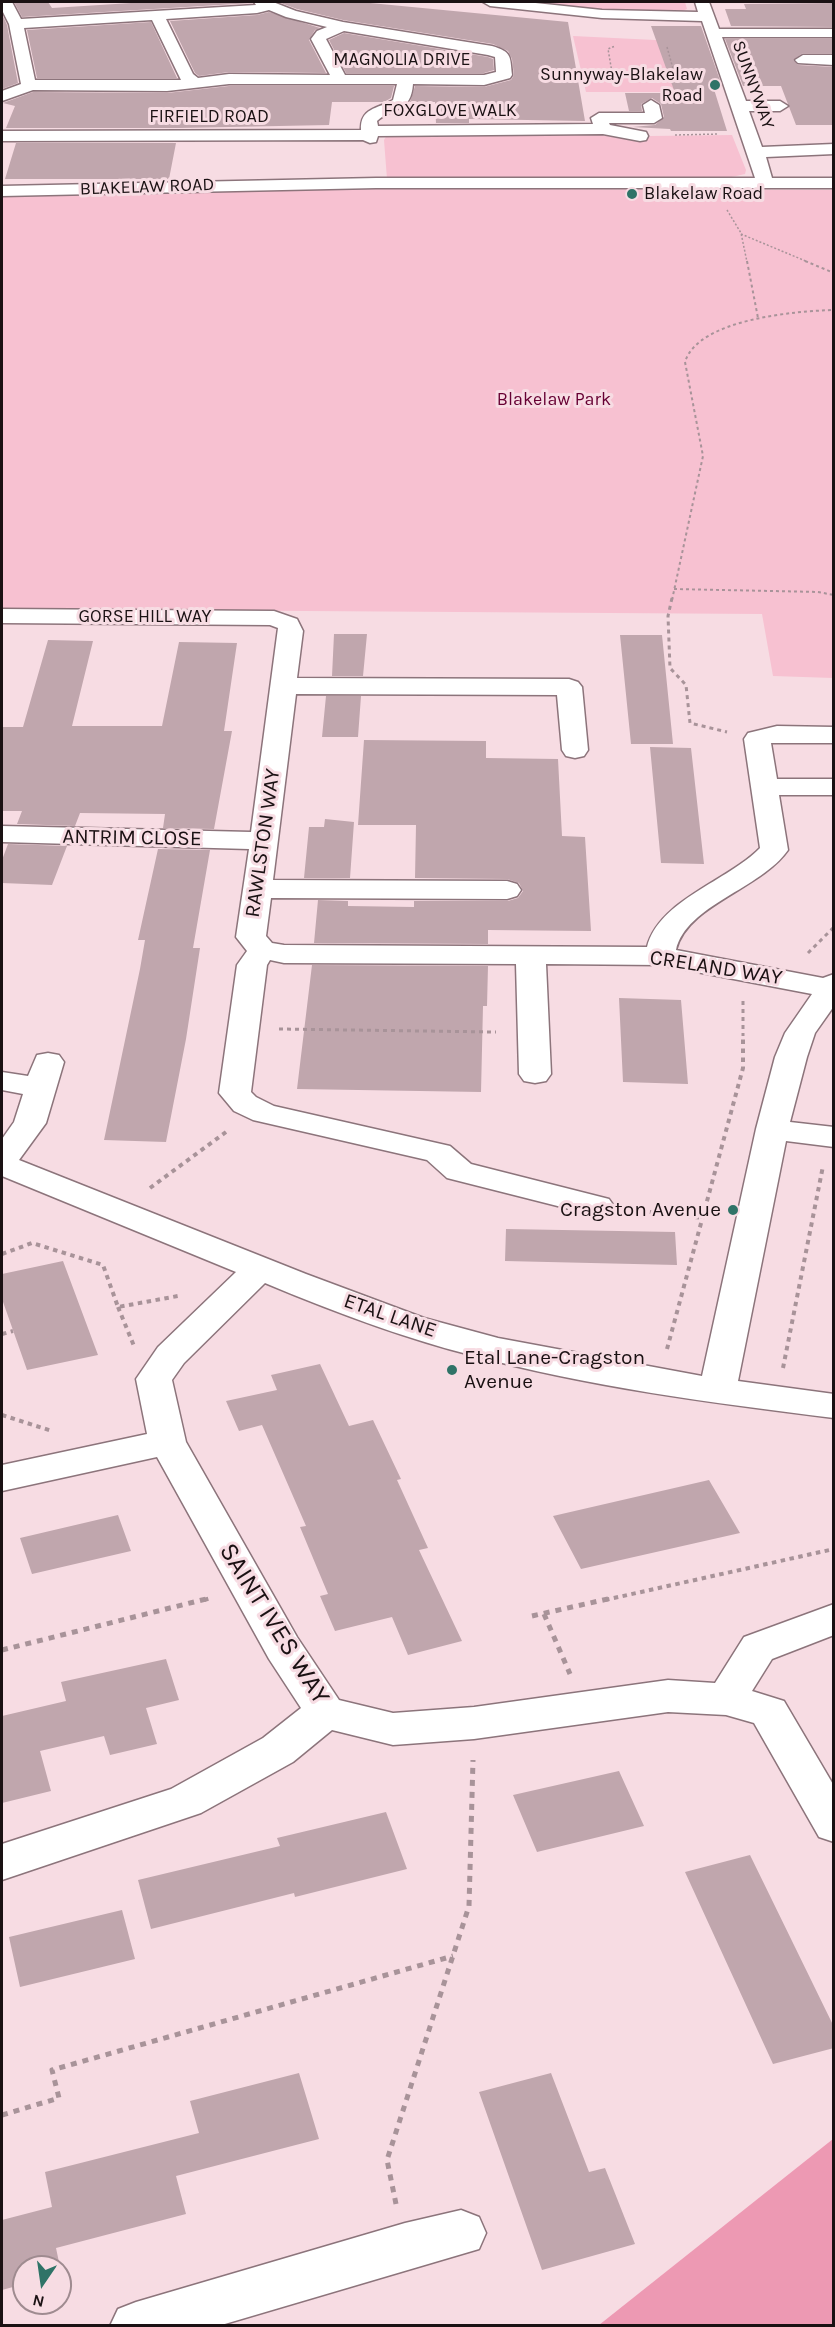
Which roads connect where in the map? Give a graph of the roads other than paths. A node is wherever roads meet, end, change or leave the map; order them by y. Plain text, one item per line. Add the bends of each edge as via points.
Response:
1 (490, 2) edge
2 (266, 4) edge
3 (523, 4) edge
4 (704, 9) edge
5 (8, 12) edge
6 (156, 16) junction
7 (343, 26) junction
8 (713, 33) junction
9 (830, 33) edge
10 (834, 48) edge
11 (802, 60) dead end
12 (834, 60) edge
13 (340, 80) junction
14 (405, 80) junction
15 (193, 82) junction
16 (32, 85) junction
17 (5, 94) edge
18 (651, 105) dead end
19 (740, 106) junction
20 (780, 106) dead end
21 (601, 123) junction
22 (370, 133) junction
23 (2, 136) edge
24 (640, 136) dead end
25 (834, 149) edge
26 (756, 152) junction
27 (374, 168) junction
28 (765, 183) junction
29 (834, 183) edge
30 (2, 191) edge
31 (2, 616) edge
32 (288, 624) joint
33 (284, 686) junction
34 (834, 735) edge
35 (575, 750) dead end
36 (764, 787) junction
37 (834, 787) edge
38 (2, 834) edge
39 (264, 842) junction
40 (257, 889) junction
41 (507, 890) dead end
42 (262, 950) junction
43 (531, 956) junction
44 (660, 956) junction
45 (832, 986) edge
46 (535, 1074) dead end
47 (2, 1081) edge
48 (772, 1129) junction
49 (831, 1136) edge
50 (2, 1163) edge
51 (597, 1206) road end
52 (260, 1268) junction
53 (717, 1392) junction
54 (834, 1406) edge
55 (167, 1442) junction
56 (2, 1478) edge
57 (834, 1619) edge
58 (726, 1699) junction
59 (325, 1712) junction
60 (834, 1825) edge
61 (2, 1862) edge
62 (461, 2233) dead end
63 (136, 2325) edge

1 - 3 street
2 - 6 street via 257,9
2 - 7 street, MAGNOLIA DRIVE
3 - 4 street via 602,14
4 - 8 street, SUNNYWAY
5 - 6 street
5 - 16 street via 28,83
6 - 15 street via 186,76
7 - 13 street via 318,39
7 - 14 street, MAGNOLIA DRIVE via 492,51 501,55 505,72 484,80
8 - 9 street
8 - 19 street, SUNNYWAY
9 - 10 street
11 - 12 street
13 - 14 street, MAGNOLIA DRIVE
13 - 15 street, MAGNOLIA DRIVE
14 - 22 street via 402,101 372,117
15 - 16 street, MAGNOLIA DRIVE via 167,86
16 - 17 street, MAGNOLIA DRIVE
18 - 21 street, FOXGLOVE WALK via 654,118
19 - 20 street
19 - 26 street, SUNNYWAY
21 - 22 street, FOXGLOVE WALK
21 - 24 street, FOXGLOVE WALK
22 - 23 street, FIRFIELD ROAD via 209,142
22 - 27 street
25 - 26 street
26 - 28 street, SUNNYWAY
27 - 28 street, BLAKELAW ROAD
27 - 30 street, BLAKELAW ROAD
28 - 29 street, BLAKELAW ROAD
31 - 32 street, GORSE HILL WAY via 274,618
32 - 33 street, RAWLSTON WAY via 291,631
33 - 35 street via 569,687
33 - 39 street, RAWLSTON WAY
34 - 36 street via 777,734 757,739
36 - 37 street
36 - 44 street via 774,850 763,863 688,912 666,934
38 - 39 street, ANTRIM CLOSE
39 - 40 street, RAWLSTON WAY
40 - 41 street
40 - 42 street, RAWLSTON WAY via 251,938
42 - 43 street, CRELAND WAY via 284,954
42 - 51 street, RAWLSTON WAY via 252,965 236,1094 245,1104 264,1113 438,1153 459,1171
43 - 44 street, CRELAND WAY
43 - 46 street
44 - 45 street, CRELAND WAY
45 - 48 street via 800,1033
47 - 50 street via 44,1074 30,1123
48 - 49 street
48 - 53 street
50 - 52 street, ETAL LANE
52 - 53 street, ETAL LANE via 472,1344
52 - 55 street, SAINT IVES WAY via 166,1362 154,1379
53 - 54 street, ETAL LANE
55 - 56 street
55 - 59 street, SAINT IVES WAY via 282,1648
57 - 58 street via 758,1648
58 - 59 street, SAINT IVES WAY via 668,1696 474,1723 393,1729
58 - 60 street, SAINT IVES WAY via 769,1712
59 - 61 street via 278,1750 186,1801
62 - 63 street

